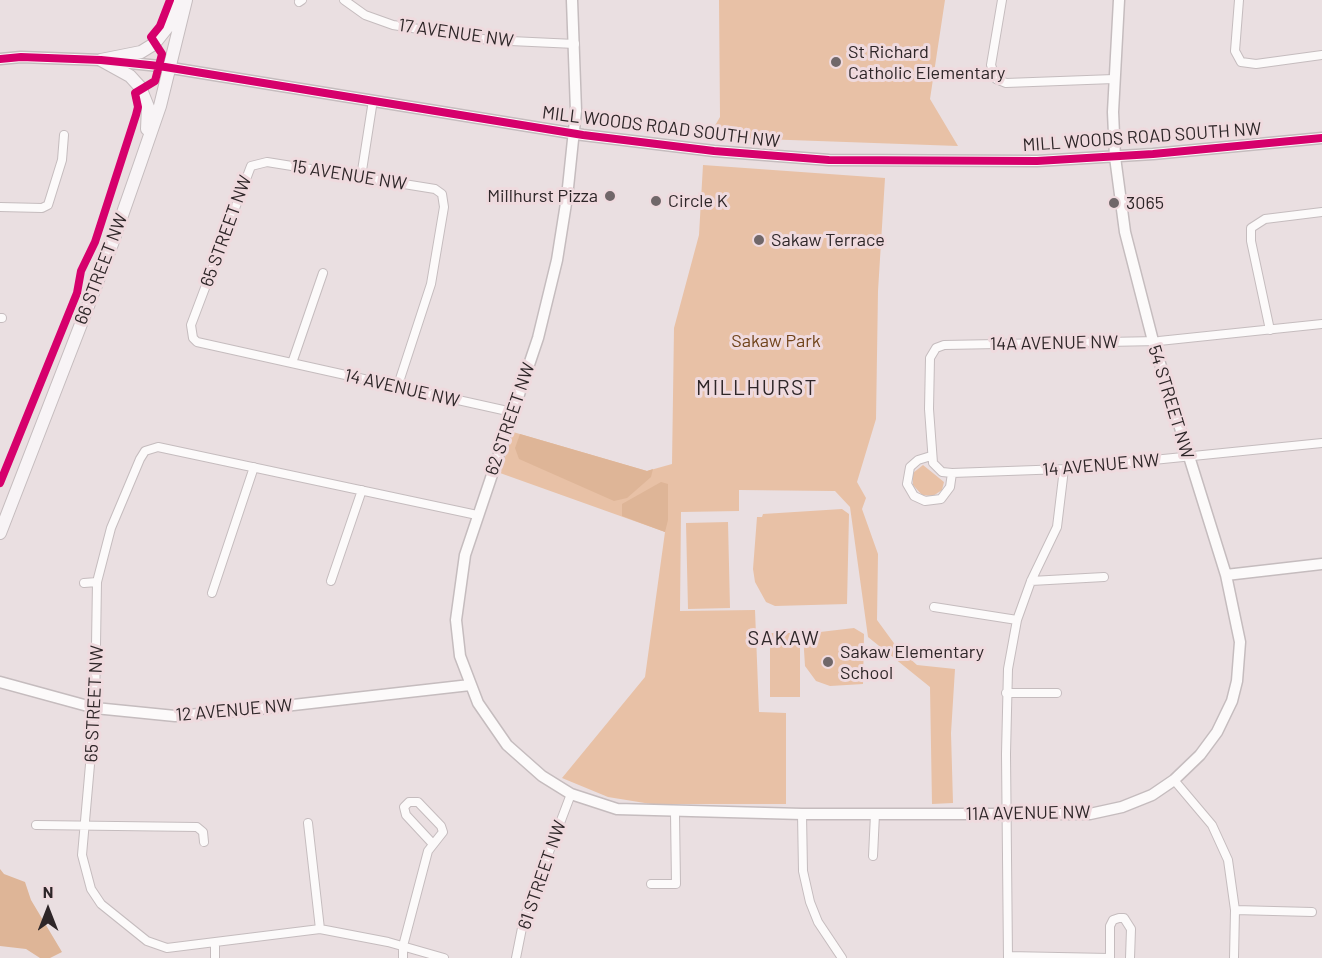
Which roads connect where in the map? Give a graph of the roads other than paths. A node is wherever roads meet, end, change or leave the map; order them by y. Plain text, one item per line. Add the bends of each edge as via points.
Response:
1 (177, 0) edge
2 (186, 0) edge
3 (344, 0) edge
4 (572, 0) edge
5 (1002, 0) edge
6 (1119, 0) edge
7 (1239, 0) edge
8 (575, 44) junction
9 (1322, 55) edge
10 (0, 59) edge
11 (101, 60) junction
12 (170, 68) junction
13 (1113, 79) junction
14 (373, 100) junction
15 (573, 134) junction
16 (64, 135) dead end
17 (1322, 138) edge
18 (1115, 157) junction
19 (141, 159) junction
20 (254, 164) joint
21 (361, 177) junction
22 (0, 207) edge
23 (1322, 212) edge
24 (323, 273) dead end
25 (1322, 324) edge
26 (1270, 330) junction
27 (191, 335) joint
28 (1153, 341) junction
29 (292, 363) junction
30 (398, 386) junction
31 (512, 412) junction
32 (1322, 443) edge
33 (931, 456) junction
34 (1188, 456) junction
35 (254, 467) junction
36 (1064, 469) junction
37 (948, 473) junction
38 (362, 490) junction
39 (477, 515) junction
40 (0, 533) edge
41 (1322, 564) edge
42 (1226, 575) junction
43 (1104, 577) dead end
44 (331, 581) dead end
45 (1031, 581) junction
46 (97, 582) junction
47 (84, 583) dead end
48 (212, 593) dead end
49 (934, 607) dead end
50 (1017, 620) junction
51 (0, 682) edge
52 (470, 685) junction
53 (1006, 693) junction
54 (1057, 693) dead end
55 (95, 708) junction
56 (1174, 780) junction
57 (571, 794) junction
58 (675, 813) junction
59 (802, 814) junction
60 (874, 814) junction
61 (1006, 814) junction
62 (308, 823) dead end
63 (36, 825) dead end
64 (84, 825) junction
65 (204, 842) dead end
66 (432, 843) junction
67 (873, 856) dead end
68 (651, 884) dead end
69 (1235, 910) junction
70 (1312, 912) dead end
71 (320, 929) junction
72 (215, 942) junction
73 (404, 946) junction
74 (1008, 957) edge
75 (215, 958) edge
76 (403, 958) edge
77 (444, 958) edge
78 (516, 958) edge
79 (842, 958) edge
80 (1110, 958) edge
81 (1130, 958) edge
82 (1234, 958) edge

1 - 11 main road via 170,24 154,44 141,52
2 - 12 main road, 66 STREET NW
3 - 8 street, 17 AVENUE NW via 365,15 393,25 489,40
4 - 8 street, 62 STREET NW
5 - 13 street via 991,65 996,79 1006,83
6 - 13 street, 54 STREET NW
7 - 9 street via 1235,47 1239,60 1256,64
8 - 15 street, 62 STREET NW
10 - 11 street, MILL WOODS ROAD SOUTH NW
11 - 12 street, MILL WOODS ROAD SOUTH NW
11 - 19 main road via 130,76 143,93 148,115
12 - 14 street, MILL WOODS ROAD SOUTH NW
12 - 19 main road, 66 STREET NW
13 - 18 street, 54 STREET NW
14 - 15 street, MILL WOODS ROAD SOUTH NW
14 - 21 street
15 - 18 street, MILL WOODS ROAD SOUTH NW via 829,160 1005,162
15 - 31 street, 62 STREET NW via 567,197 545,316
16 - 22 street via 62,160 48,205
17 - 18 street, MILL WOODS ROAD SOUTH NW
18 - 28 street, 54 STREET NW via 1127,247
19 - 40 main road, 66 STREET NW
20 - 21 street, 15 AVENUE NW via 267,162
20 - 27 street, 65 STREET NW via 248,169 191,325
21 - 30 street, 15 AVENUE NW via 435,189 442,194 444,207 431,284
23 - 26 street via 1265,219 1253,225 1250,236
24 - 29 street
25 - 26 street, 14A AVENUE NW
26 - 28 street, 14A AVENUE NW
27 - 29 street, 14 AVENUE NW via 197,342
28 - 33 street, 14A AVENUE NW via 944,345 930,358
28 - 34 street, 54 STREET NW
29 - 30 street, 14 AVENUE NW
30 - 31 street, 14 AVENUE NW
31 - 39 street, 62 STREET NW
32 - 34 street, 14 AVENUE NW
33 - 37 street via 934,465
33 - 37 street via 914,463 907,474 909,488 918,498 933,502 941,499 950,487
34 - 36 street, 14 AVENUE NW
34 - 42 street, 54 STREET NW
35 - 38 street
35 - 46 street, 65 STREET NW via 150,448 140,459 111,528
35 - 48 street
36 - 37 street, 14 AVENUE NW
36 - 45 street via 1057,527
38 - 39 street
38 - 44 street
39 - 52 street, 62 STREET NW via 457,597 459,650
41 - 42 street
42 - 56 street, 54 STREET NW via 1240,642 1232,701 1217,732
43 - 45 street
45 - 50 street
46 - 47 street
46 - 55 street, 65 STREET NW
49 - 50 street
50 - 53 street
51 - 55 street, 12 AVENUE NW
52 - 55 street, 12 AVENUE NW via 200,715
52 - 57 street, 62 STREET NW via 507,745 542,776
53 - 54 street
53 - 61 street
55 - 64 street, 65 STREET NW
56 - 61 street, 11A AVENUE NW via 1138,801 1090,814
56 - 69 street via 1221,841 1228,860
57 - 58 street, 11A AVENUE NW via 617,809
57 - 78 street, 61 STREET NW via 524,918
58 - 59 street, 11A AVENUE NW
58 - 68 street via 676,884
59 - 60 street, 11A AVENUE NW
59 - 79 street via 803,871 810,902
60 - 61 street, 11A AVENUE NW
60 - 67 street
61 - 74 street
62 - 71 street
63 - 64 street
64 - 65 street via 197,827 203,832
64 - 72 street, 65 STREET NW via 84,867 101,904 147,941 178,948
66 - 66 street via 441,835 441,825 418,802 409,802 404,807 406,815
66 - 73 street
69 - 70 street
69 - 82 street
71 - 72 street
71 - 73 street
72 - 75 street
73 - 76 street
73 - 77 street
74 - 80 street
80 - 81 street via 1110,926 1113,920 1124,918 1131,929

